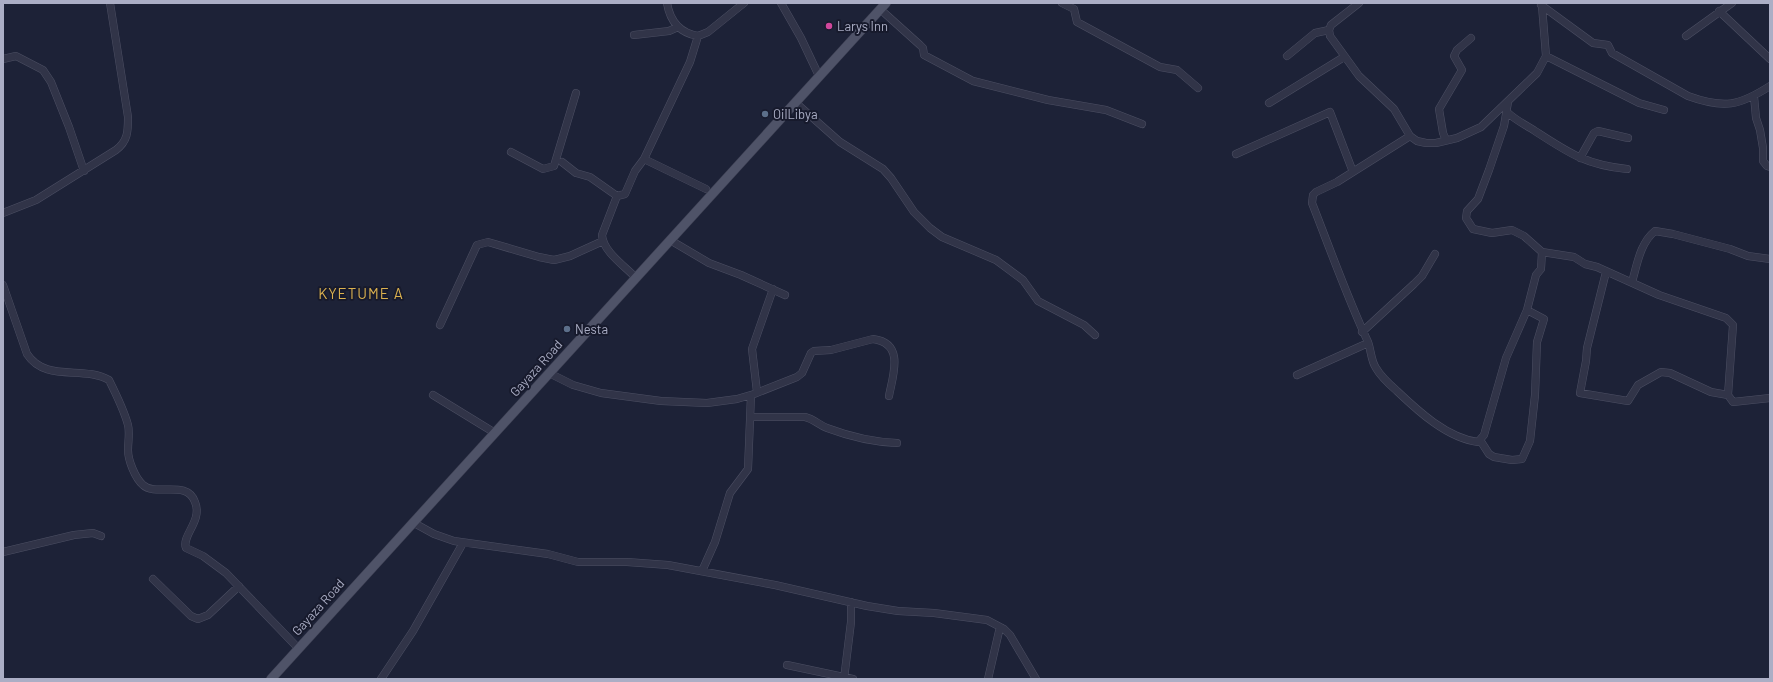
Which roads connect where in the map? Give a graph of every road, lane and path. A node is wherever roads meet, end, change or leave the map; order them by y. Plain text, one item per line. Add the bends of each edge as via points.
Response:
1 (110, 3) edge
2 (667, 3) edge
3 (744, 3) edge
4 (781, 3) edge
5 (1062, 3) edge
6 (1359, 3) edge
7 (1732, 3) edge
8 (1541, 4) edge
9 (883, 6) edge
10 (1719, 11) junction
11 (678, 27) junction
12 (1329, 30) junction
13 (634, 35) dead end
14 (698, 36) junction
15 (1686, 36) dead end
16 (1471, 38) dead end
17 (1287, 56) dead end
18 (1546, 56) junction
19 (1344, 57) junction
20 (3, 59) edge
21 (1770, 59) edge
22 (819, 76) junction
23 (1770, 86) edge
24 (1198, 88) dead end
25 (576, 93) dead end
26 (1754, 96) junction
27 (1508, 102) junction
28 (796, 103) junction
29 (1269, 103) dead end
30 (1664, 110) dead end
31 (1507, 112) junction
32 (1142, 124) dead end
33 (1410, 136) junction
34 (1628, 138) dead end
35 (1446, 140) junction
36 (511, 152) dead end
37 (1236, 154) dead end
38 (1580, 158) junction
39 (644, 159) junction
40 (562, 162) dead end
41 (1770, 167) edge
42 (1627, 169) dead end
43 (84, 171) junction
44 (1353, 172) junction
45 (706, 189) dead end
46 (617, 196) junction
47 (3, 213) edge
48 (670, 240) junction
49 (603, 241) junction
50 (1542, 252) junction
51 (1435, 254) dead end
52 (1770, 259) edge
53 (1606, 272) junction
54 (636, 278) junction
55 (1632, 282) junction
56 (3, 285) edge
57 (772, 289) junction
58 (785, 295) dead end
59 (1527, 310) junction
60 (440, 325) dead end
61 (1362, 332) junction
62 (1095, 335) dead end
63 (1368, 343) junction
64 (549, 373) junction
65 (1297, 375) dead end
66 (754, 394) junction
67 (1728, 395) junction
68 (433, 396) dead end
69 (889, 396) dead end
70 (1770, 398) edge
71 (750, 417) junction
72 (495, 432) junction
73 (1480, 440) junction
74 (897, 442) dead end
75 (414, 522) junction
76 (101, 536) dead end
77 (463, 542) junction
78 (3, 552) edge
79 (702, 571) junction
80 (153, 579) dead end
81 (239, 586) junction
82 (851, 602) junction
83 (1000, 627) junction
84 (298, 648) junction
85 (787, 665) dead end
86 (844, 678) edge
87 (271, 679) edge
88 (380, 679) edge
89 (853, 679) edge
90 (988, 679) edge
91 (1036, 679) edge

1 - 43 street via 125,94 128,132 120,147
2 - 11 street via 671,18
3 - 14 street via 708,32
4 - 22 street
5 - 24 street via 1074,9 1077,22 1160,67 1176,70
6 - 12 street via 1337,19
7 - 10 street
8 - 18 street
8 - 26 street via 1593,43 1608,45 1612,53 1688,96 1707,102 1734,104
9 - 22 main road, Gayaza Road
9 - 32 street via 923,48 924,55 973,82 1048,100 1106,110
10 - 15 street
10 - 21 street
11 - 13 street via 669,31
11 - 14 street
12 - 17 street via 1315,33
12 - 19 street via 1330,36
14 - 39 street via 690,62
16 - 35 street via 1454,56 1462,70 1440,109 1442,133
18 - 27 street via 1537,73
18 - 30 street via 1638,103
19 - 29 street
19 - 33 street via 1359,76 1394,109
20 - 43 street via 16,56 43,70 51,82
22 - 28 main road, Gayaza Road
23 - 26 street
25 - 36 street via 554,166 543,169
26 - 41 street via 1763,161
27 - 31 street
27 - 35 street via 1480,127 1457,138
28 - 48 main road, Gayaza Road
28 - 62 street via 840,142 883,169 914,212 930,228 942,237 996,260 1023,280 1038,301 1084,324
31 - 38 street via 1551,143
31 - 50 street via 1478,199 1467,211 1466,218 1473,229 1492,233 1507,230 1518,232
33 - 35 street via 1416,141 1426,143
33 - 44 street
34 - 38 street via 1598,131 1594,133
37 - 44 street via 1330,112
38 - 42 street via 1601,166
39 - 45 street
39 - 46 street via 635,171 625,194
40 - 46 street
43 - 47 street via 36,200
44 - 61 street via 1316,192 1312,203
46 - 49 street via 604,230
48 - 54 main road, Gayaza Road
48 - 57 street via 709,263
49 - 54 street via 608,250
49 - 60 street via 570,256 554,260 488,242 477,245
50 - 53 street via 1574,257
50 - 59 street via 1541,269 1536,275
51 - 61 street via 1422,276
52 - 55 street via 1748,256 1730,249 1655,231 1649,236 1639,257
53 - 55 street
53 - 67 street via 1587,348 1580,393 1628,401 1638,385 1661,372 1670,373 1711,392
54 - 64 main road, Gayaza Road
55 - 67 street via 1659,295 1726,318 1733,325
56 - 81 street via 27,354 32,361 41,368 98,376 109,380 128,426 129,458 141,482 150,489 177,489 190,495 195,501 196,513 195,522 185,540 186,548 203,556
57 - 58 street
57 - 66 street via 752,349
59 - 73 street via 1506,358 1487,428
59 - 73 street via 1544,319 1538,342 1535,395 1530,440 1526,452 1522,459 1501,458 1489,454
61 - 63 street
63 - 65 street
63 - 73 street via 1375,367 1408,402 1451,432 1473,441
64 - 66 street via 589,390 661,401 707,403
64 - 72 main road, Gayaza Road
66 - 69 street via 797,377 814,351 831,350 873,339 879,340 894,353 895,364
66 - 71 street
67 - 70 street via 1733,402
68 - 72 street
71 - 74 street via 811,418 826,427 862,440
71 - 79 street via 748,469 730,493 715,542
72 - 75 main road, Gayaza Road
75 - 77 street via 444,538
75 - 84 main road, Gayaza Road
76 - 78 street via 93,532 74,535
77 - 79 street via 548,554 578,562 649,563
77 - 88 street via 413,631
79 - 82 street
80 - 81 street via 191,616 198,619 208,615
81 - 84 street
82 - 83 street via 898,611 987,620
82 - 86 street
83 - 90 street
83 - 91 street via 1010,635
84 - 87 main road, Gayaza Road
85 - 86 street
86 - 89 street

